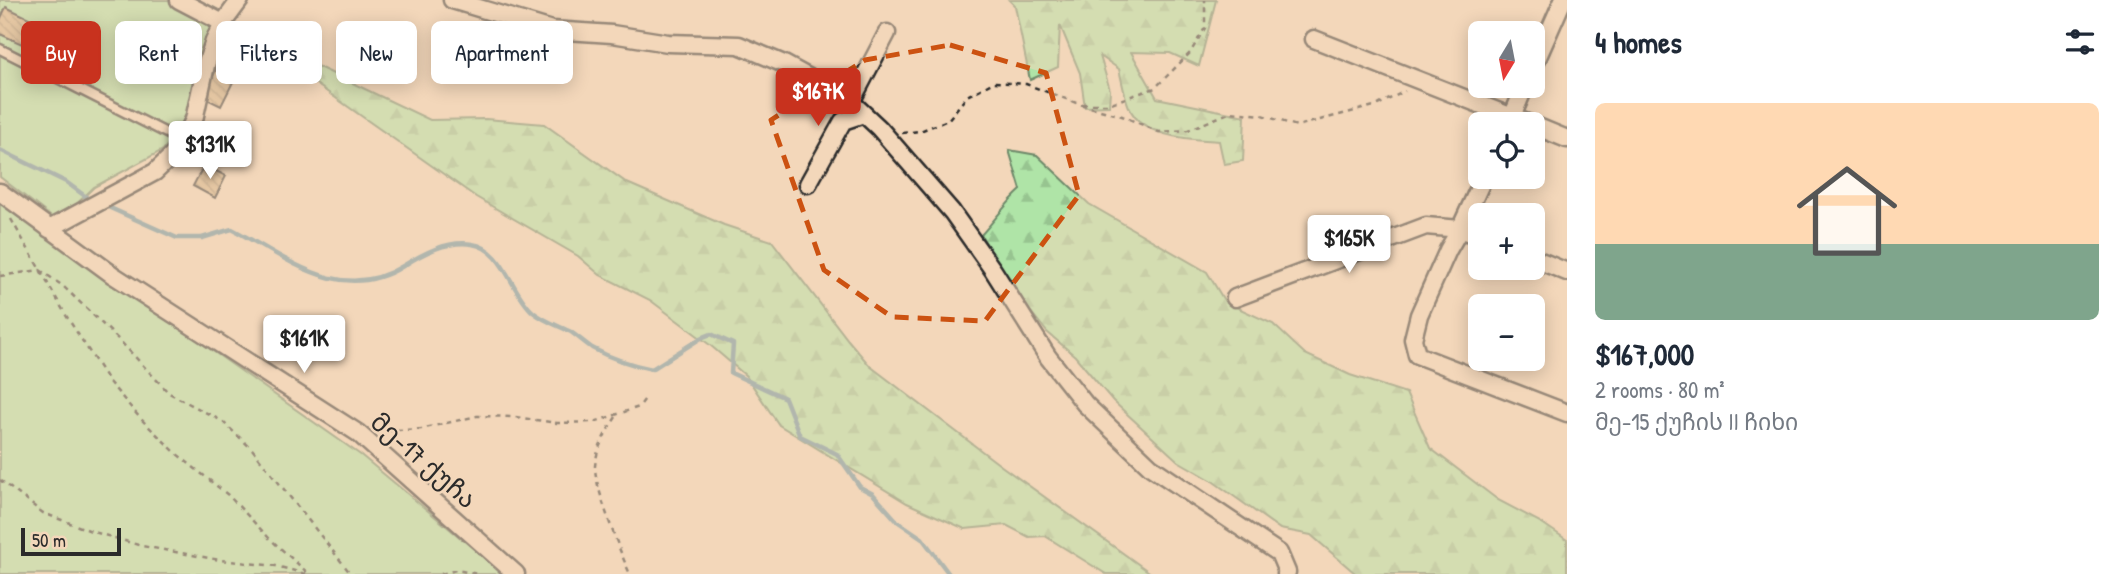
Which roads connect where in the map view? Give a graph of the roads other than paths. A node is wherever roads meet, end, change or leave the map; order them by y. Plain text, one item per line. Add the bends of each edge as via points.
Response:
1 (179, 0) edge
2 (240, 0) edge
3 (453, 0) edge
4 (1563, 0) edge
5 (219, 21) edge
6 (224, 21) edge
7 (887, 33) dead end
8 (1314, 39) dead end
9 (216, 40) edge
10 (1545, 41) edge
11 (0, 50) edge
12 (851, 102) junction
13 (1490, 112) edge
14 (864, 114) junction
15 (1545, 130) edge
16 (1567, 139) edge
17 (184, 142) junction
18 (808, 184) dead end
19 (1478, 189) edge
20 (0, 192) edge
21 (49, 229) junction
22 (1460, 229) junction
23 (1468, 232) edge
24 (1545, 263) edge
25 (1567, 272) edge
26 (1235, 298) dead end
27 (1567, 413) edge
28 (516, 574) edge
29 (1286, 574) edge

1 - 5 street
2 - 6 street
3 - 12 street via 552,30 668,43 739,45
4 - 10 street
7 - 12 street
8 - 13 street
9 - 17 street
11 - 17 lane
12 - 14 street
14 - 18 street via 843,121
14 - 29 street via 952,212 1048,357 1085,404 1151,467 1279,553
15 - 16 street
17 - 21 street via 155,172
19 - 22 street
20 - 21 street, მე-17 ქუჩა
21 - 28 street, მე-17 ქუჩა via 358,433
22 - 23 street
22 - 26 street via 1426,226
22 - 27 street via 1419,315 1413,338 1417,355
24 - 25 street

